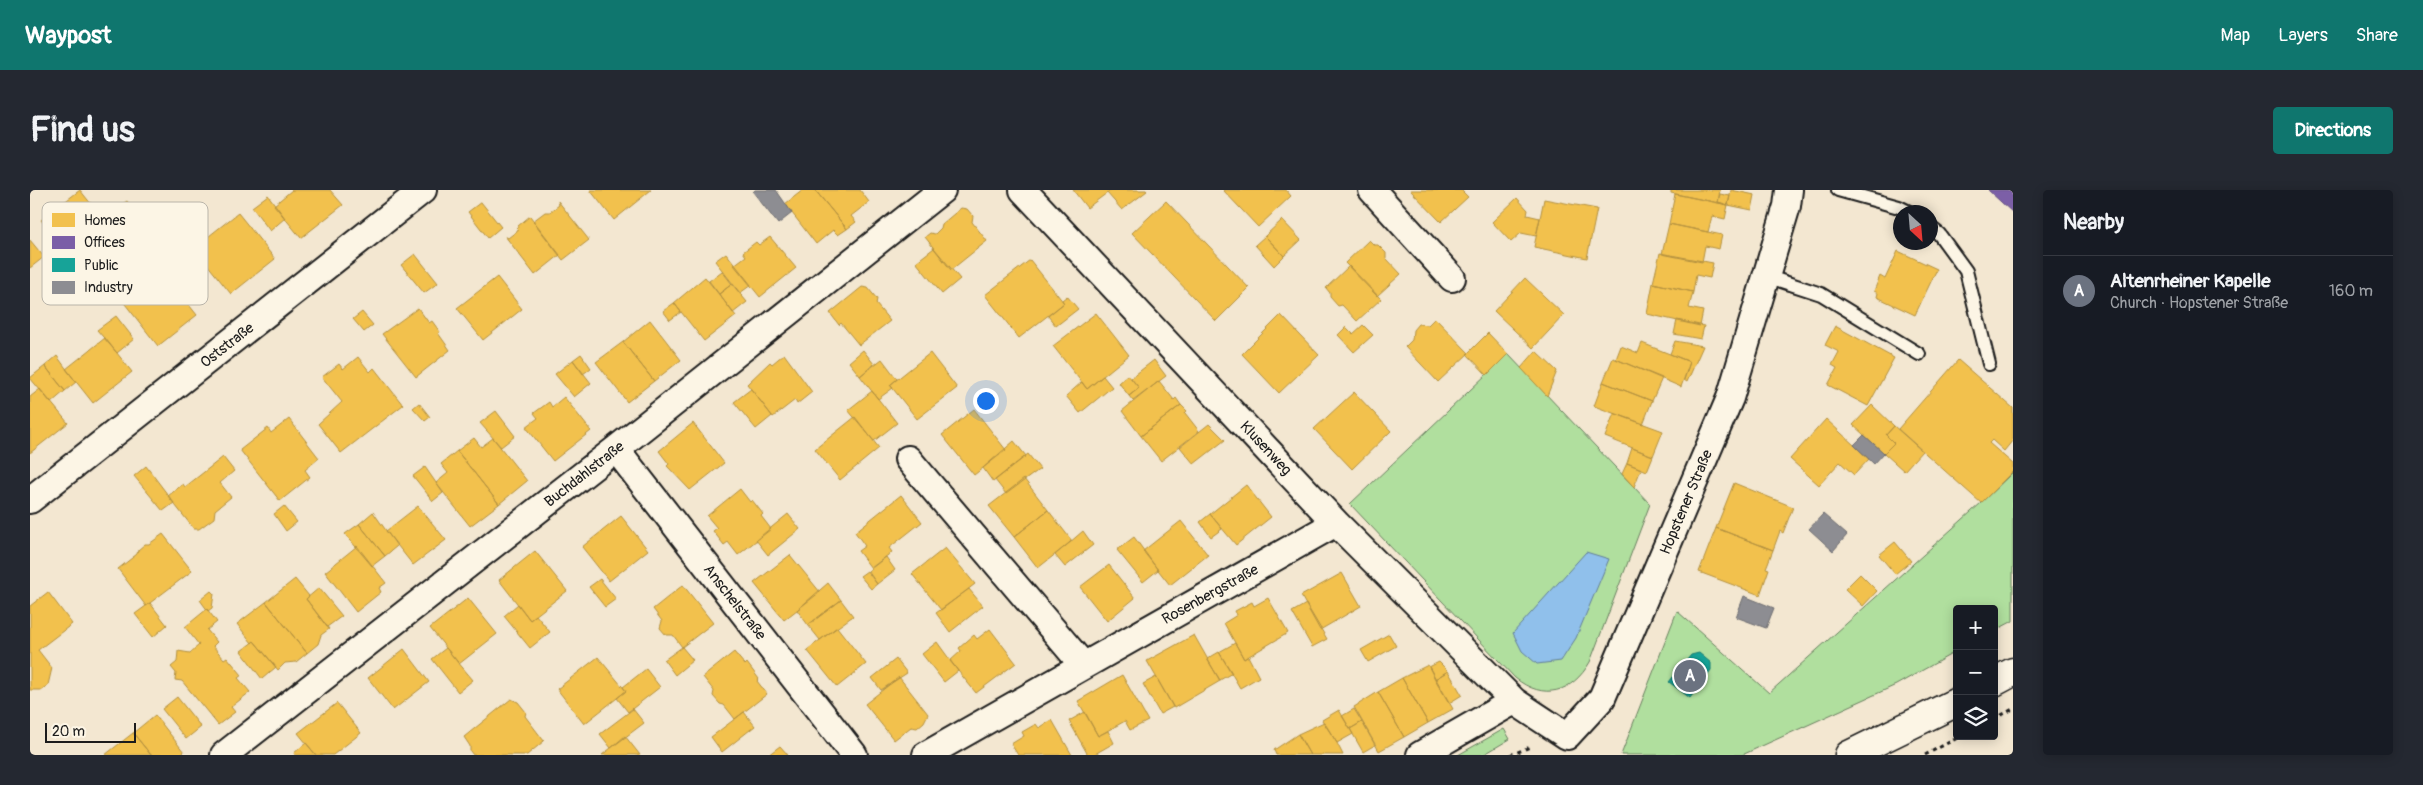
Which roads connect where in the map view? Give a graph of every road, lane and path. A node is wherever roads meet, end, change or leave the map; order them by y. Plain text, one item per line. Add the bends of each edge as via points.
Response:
1 (423, 190) edge
2 (942, 190) edge
3 (1024, 190) edge
4 (1372, 190) edge
5 (1789, 190) edge
6 (1838, 190) edge
7 (1893, 205) edge
8 (1938, 234) edge
9 (1766, 276) junction
10 (1452, 278) dead end
11 (1919, 354) dead end
12 (1989, 364) dead end
13 (616, 449) junction
14 (908, 459) dead end
15 (30, 500) edge
16 (1336, 524) junction
17 (1083, 665) junction
18 (2013, 672) edge
19 (1998, 680) edge
20 (1514, 702) junction
21 (1953, 704) edge
22 (2013, 709) edge
23 (1998, 717) edge
24 (1953, 740) edge
25 (224, 755) edge
26 (854, 755) edge
27 (926, 755) edge
28 (1420, 755) edge
29 (1849, 755) edge
30 (1925, 755) edge

1 - 15 street, Oststraße
2 - 13 street, Buchdahlstraße
3 - 16 street, Klusenweg
4 - 10 street
5 - 9 street, Hopstener Straße
6 - 7 lane
8 - 12 lane via 1966,271
9 - 11 lane via 1821,294
9 - 20 street, Hopstener Straße via 1730,398 1602,698 1567,736
13 - 25 street, Buchdahlstraße
13 - 26 street, Anschelstraße
14 - 17 street
16 - 17 street, Rosenbergstraße
16 - 20 street, Klusenweg
17 - 27 street, Rosenbergstraße
18 - 19 main road
20 - 28 street
21 - 29 main road
22 - 23 path
24 - 30 path

